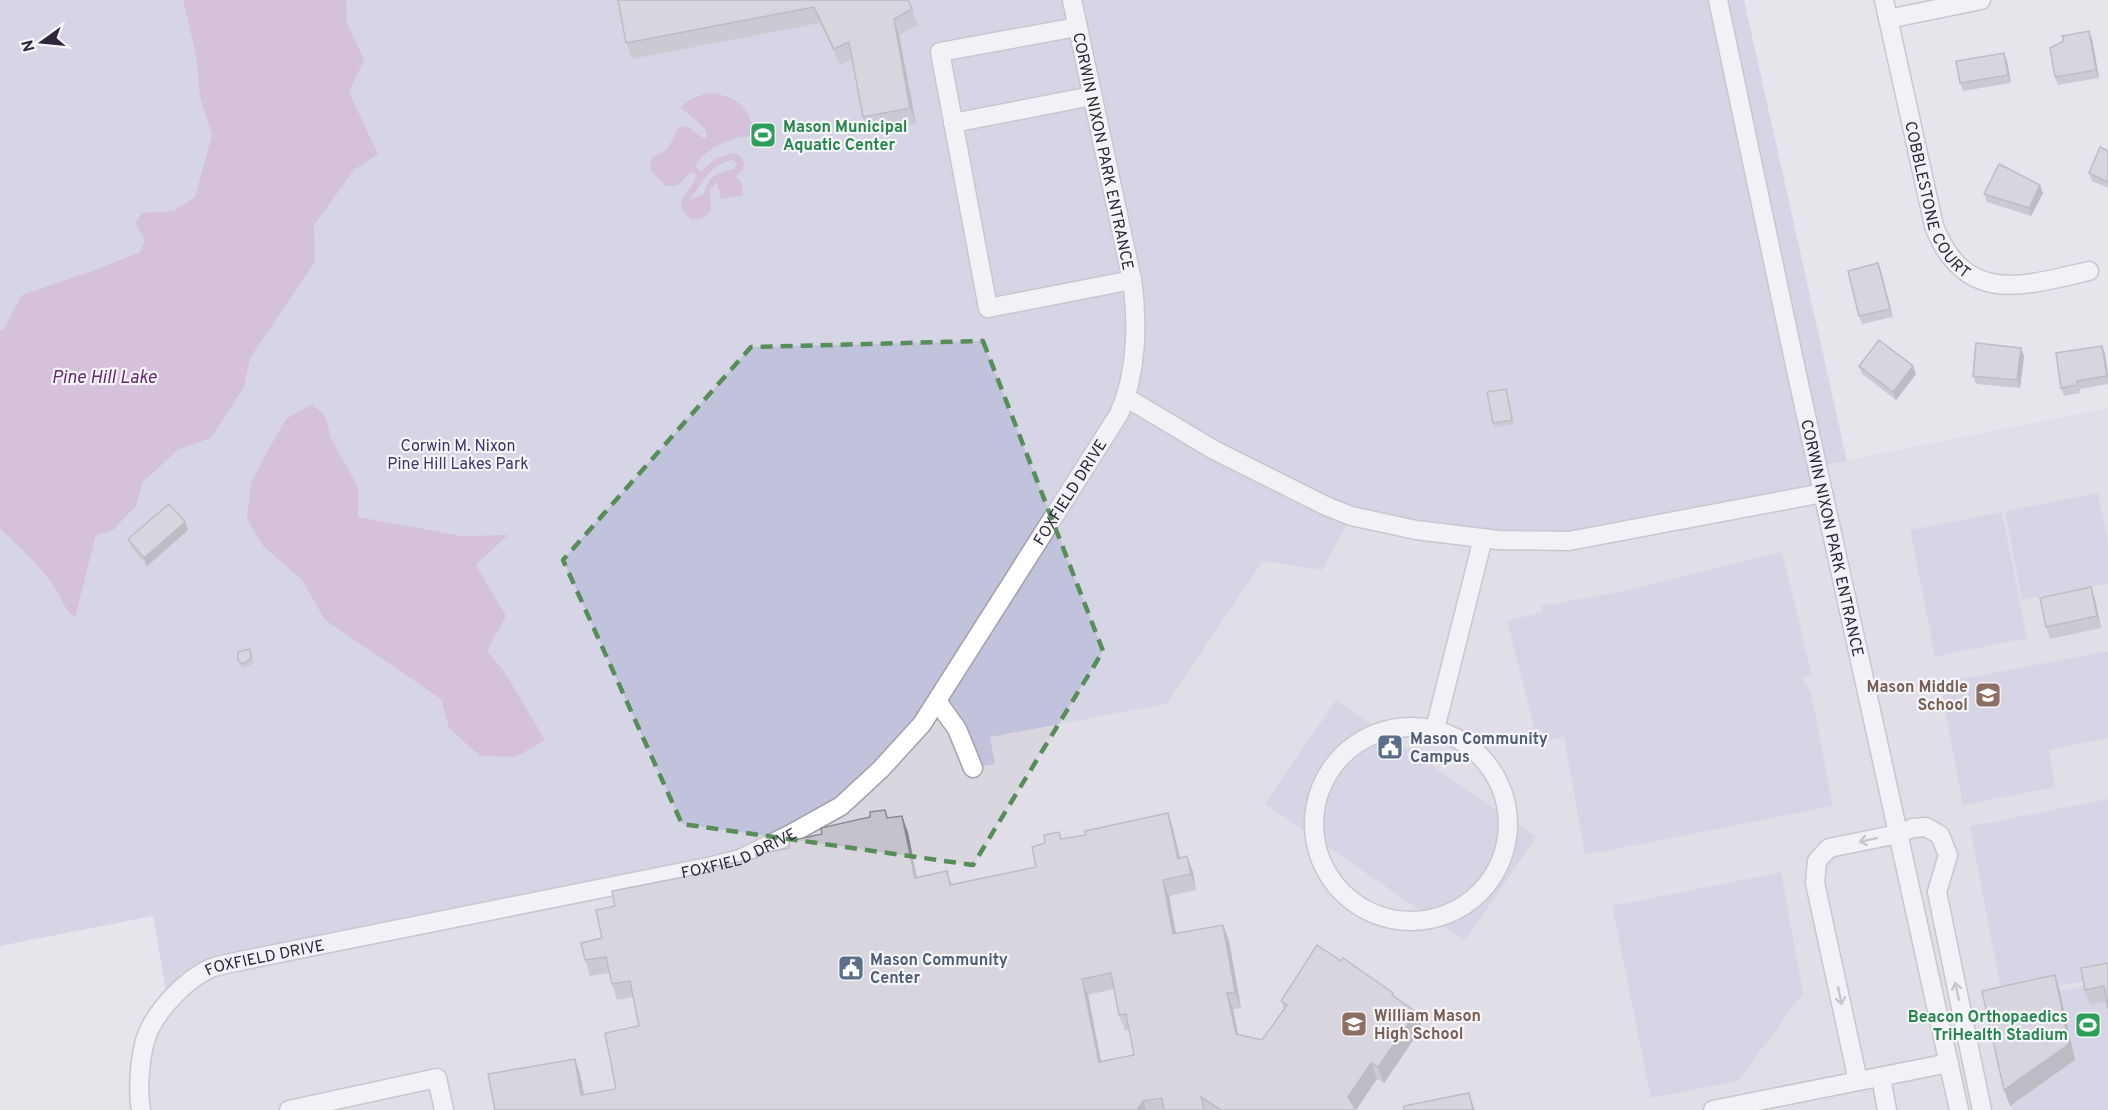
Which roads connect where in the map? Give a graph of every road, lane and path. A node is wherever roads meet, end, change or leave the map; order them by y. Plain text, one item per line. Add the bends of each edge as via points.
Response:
1 (1072, 0) edge
2 (1718, 0) edge
3 (1884, 0) edge
4 (1980, 0) edge
5 (1888, 19) junction
6 (1077, 27) junction
7 (1092, 96) junction
8 (953, 123) junction
9 (2089, 272) dead end
10 (1132, 280) junction
11 (1135, 302) joint
12 (1126, 398) junction
13 (1823, 493) junction
14 (1483, 538) junction
15 (937, 701) junction
16 (1435, 729) junction
17 (973, 768) dead end
18 (1898, 834) junction
19 (1949, 1063) junction
20 (1881, 1077) junction
21 (1858, 1081) junction
22 (141, 1110) edge
23 (290, 1110) edge
24 (444, 1110) edge
25 (1713, 1110) edge
26 (1887, 1110) edge
27 (1959, 1110) edge
28 (1982, 1110) edge

1 - 6 street, CORWIN NIXON PARK ENTRANCE
2 - 13 street, CORWIN NIXON PARK ENTRANCE
3 - 5 street, COBBLESTONE COURT
4 - 5 street
5 - 9 street, COBBLESTONE COURT via 1934,226 1953,261 1974,277 1998,285 2038,283
6 - 7 street, CORWIN NIXON PARK ENTRANCE
6 - 8 street via 940,52
7 - 8 street
7 - 10 street, CORWIN NIXON PARK ENTRANCE
8 - 10 street via 988,308
10 - 11 street, CORWIN NIXON PARK ENTRANCE
11 - 12 street, FOXFIELD DRIVE via 1132,370
12 - 14 street via 1214,450 1351,516 1416,530
12 - 15 street, FOXFIELD DRIVE
13 - 14 street via 1569,542
13 - 18 street, CORWIN NIXON PARK ENTRANCE
14 - 16 street
15 - 17 street via 957,729
15 - 22 street, FOXFIELD DRIVE via 922,724 881,769 841,806 740,859 209,969 168,1002 150,1029 141,1063
16 - 16 street via 1404,726 1374,734 1347,751 1327,774 1316,804 1314,835 1329,874 1341,891 1365,910 1395,921 1425,921 1453,913 1470,902 1496,873 1507,845 1509,815 1501,786 1485,760 1462,741
18 - 19 street, CORWIN NIXON PARK ENTRANCE
18 -> 21 street via 1829,848 1817,861 1815,883
28 -> 18 street via 1936,892 1948,855 1940,835 1926,827
19 - 20 street
19 - 27 street, CORWIN NIXON PARK ENTRANCE
20 - 21 street
20 - 26 street
21 - 25 street
23 - 24 street via 437,1078

